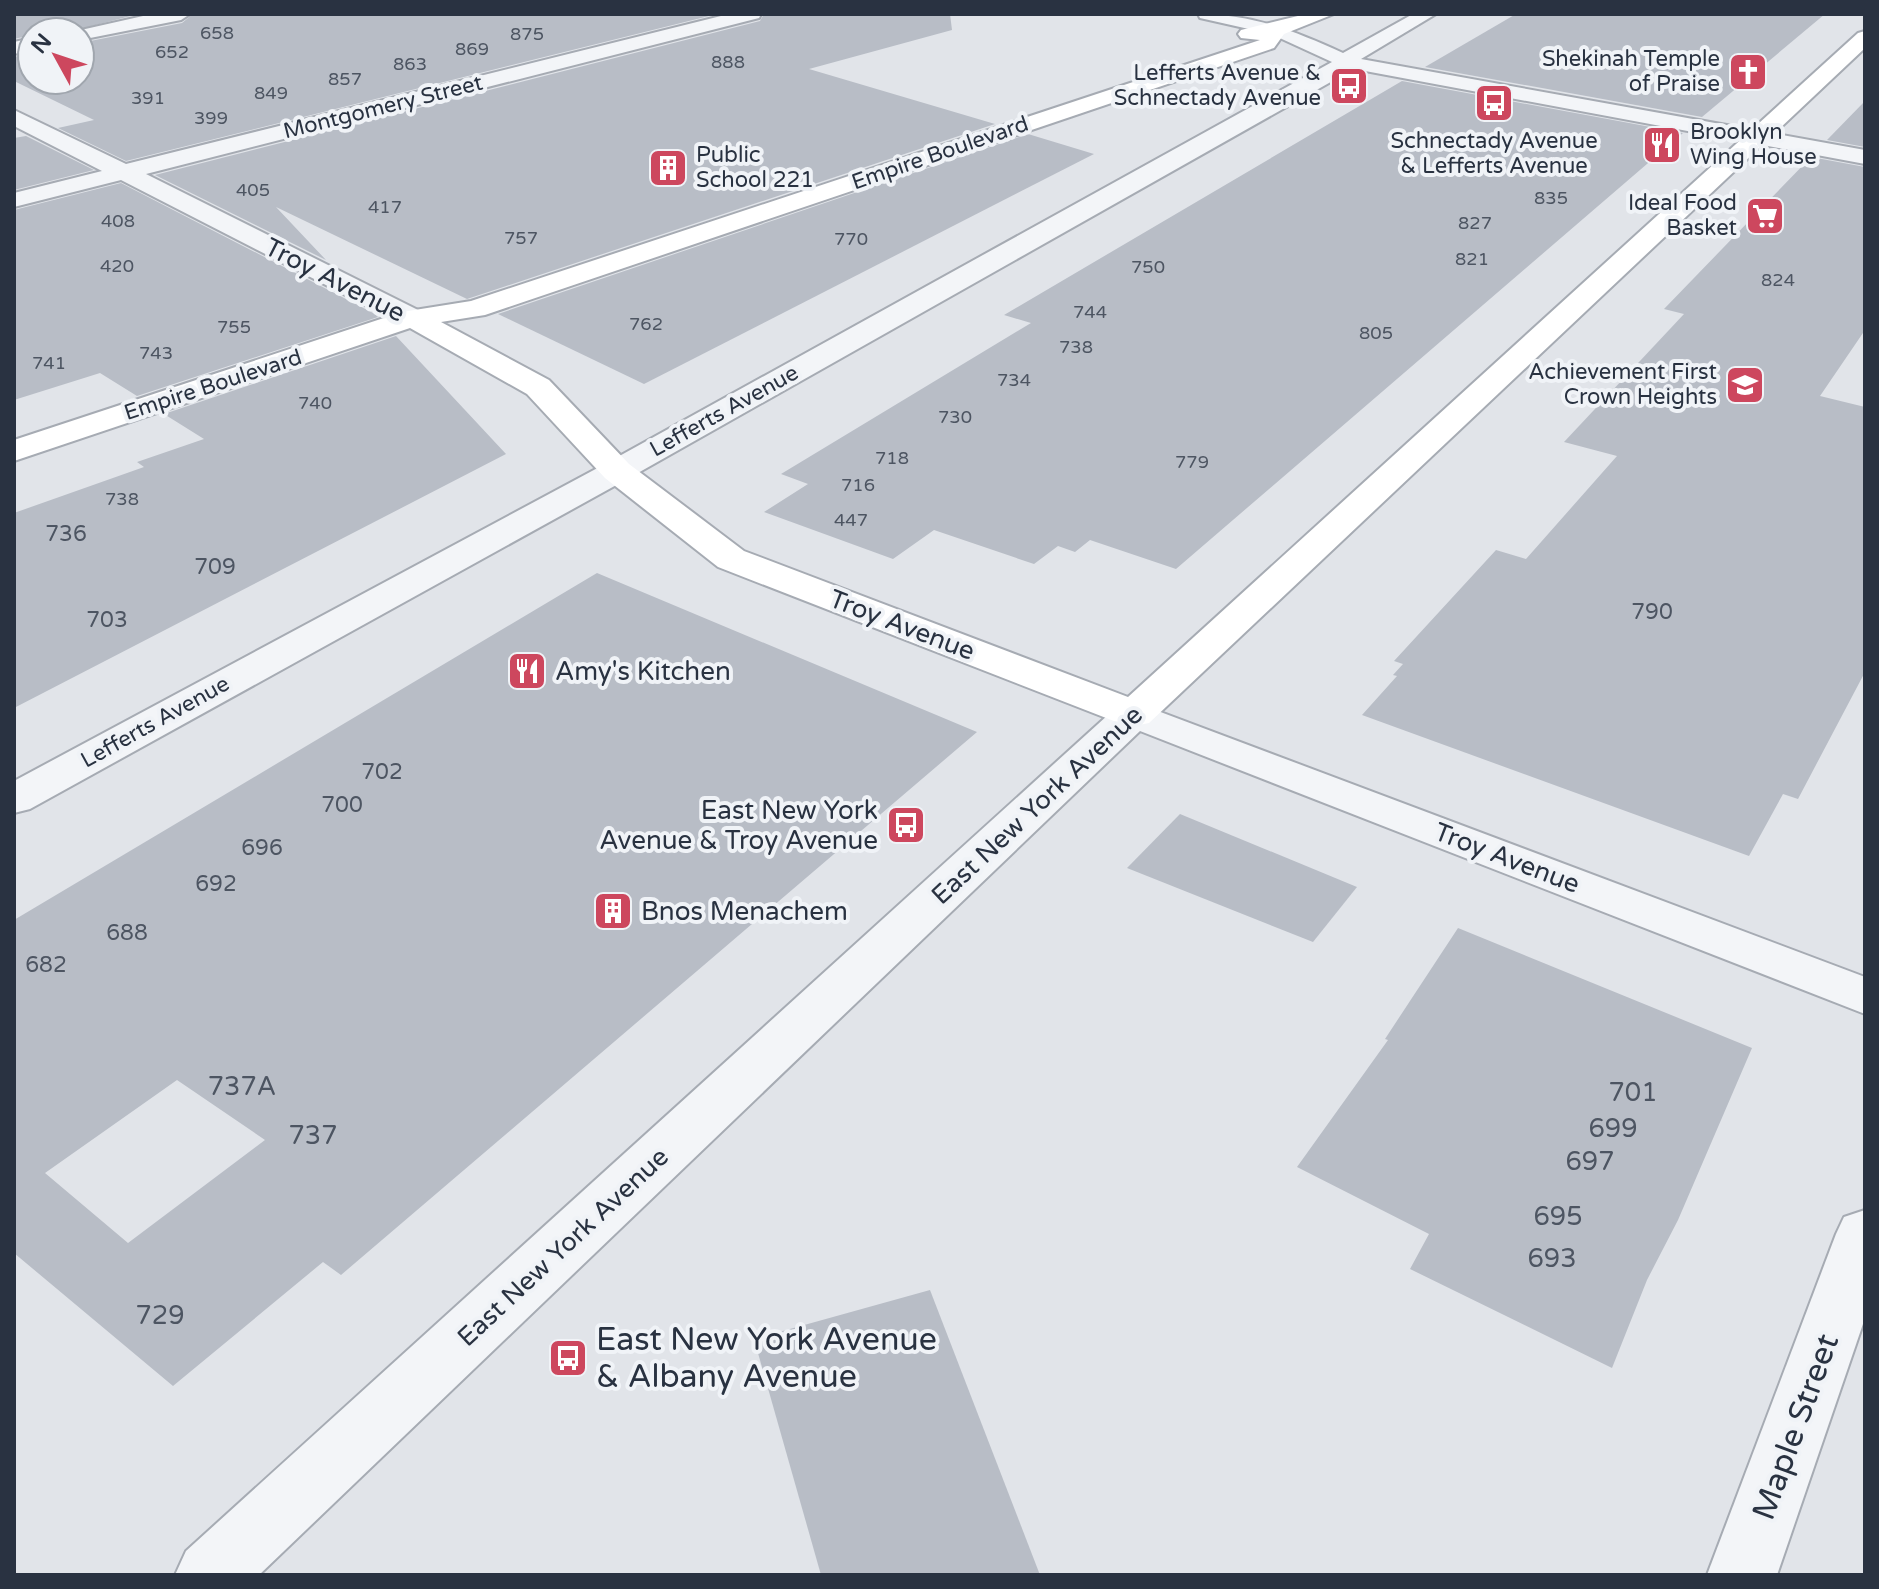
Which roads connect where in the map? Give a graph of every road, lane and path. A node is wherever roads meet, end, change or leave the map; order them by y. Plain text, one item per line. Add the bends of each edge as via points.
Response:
1 (181, 14) edge
2 (752, 14) edge
3 (1207, 14) edge
4 (1325, 14) edge
5 (1427, 14) edge
6 (1277, 30) junction
7 (96, 31) edge
8 (1865, 37) edge
9 (1345, 61) junction
10 (14, 117) edge
11 (1754, 137) junction
12 (888, 146) dead end
13 (1865, 157) edge
14 (123, 173) junction
15 (14, 200) edge
16 (460, 285) dead end
17 (412, 318) junction
18 (14, 451) edge
19 (617, 471) junction
20 (1134, 714) junction
21 (14, 799) edge
22 (1865, 996) edge
23 (1865, 1234) edge
24 (210, 1575) edge
25 (1742, 1575) edge

1 - 7 street
2 - 14 street, Montgomery Street
3 - 6 street
4 - 6 main road, Empire Boulevard
5 - 9 street, Lefferts Avenue
6 - 9 street
6 - 12 main road, Empire Boulevard via 1230,37
6 - 17 main road, Empire Boulevard via 1267,44 490,304
8 - 11 main road, East New York Avenue
9 - 11 street
9 - 19 street, Lefferts Avenue via 1329,75
10 - 14 street, Troy Avenue
11 - 13 street
11 - 20 main road, East New York Avenue
14 - 15 street, Montgomery Street
14 - 17 street, Troy Avenue
16 - 17 main road, Empire Boulevard
17 - 18 main road, Empire Boulevard
17 - 19 main road, Troy Avenue via 538,387
19 - 20 main road, Troy Avenue via 731,559
19 - 21 street, Lefferts Avenue
20 - 22 street, Troy Avenue
20 - 24 street, East New York Avenue
23 - 25 street, Maple Street

